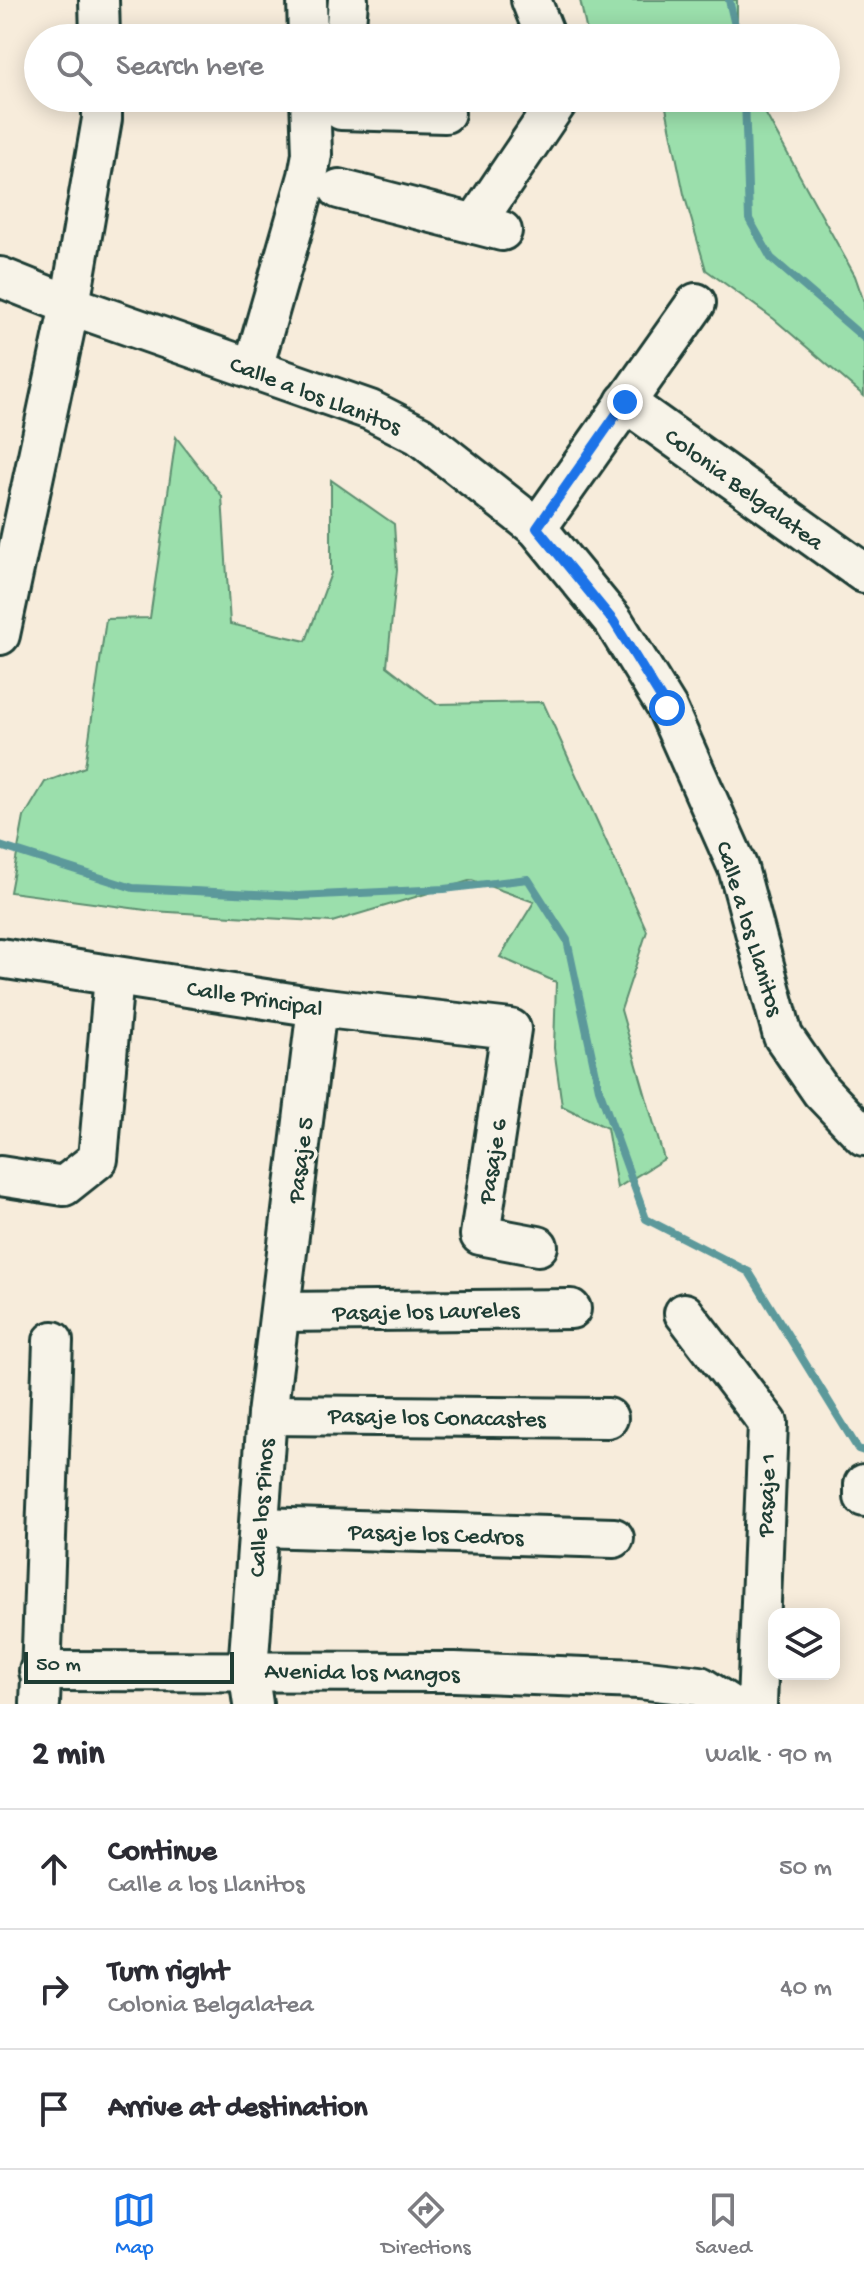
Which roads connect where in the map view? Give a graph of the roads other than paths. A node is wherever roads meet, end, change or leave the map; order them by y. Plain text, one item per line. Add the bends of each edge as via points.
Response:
1 (99, 0) edge
2 (307, 0) edge
3 (348, 0) edge
4 (531, 0) edge
5 (100, 24) edge
6 (308, 24) edge
7 (346, 24) edge
8 (540, 24) edge
9 (102, 112) edge
10 (327, 112) edge
11 (332, 112) edge
12 (435, 112) edge
13 (552, 112) edge
14 (445, 113) dead end
15 (0, 277) edge
16 (696, 303) dead end
17 (70, 305) junction
18 (253, 368) junction
19 (625, 402) junction
20 (537, 528) junction
21 (864, 573) edge
22 (0, 635) edge
23 (0, 958) edge
24 (114, 976) junction
25 (317, 1007) junction
26 (511, 1029) joint
27 (864, 1136) edge
28 (0, 1176) edge
29 (538, 1246) dead end
30 (571, 1309) dead end
31 (281, 1312) junction
32 (684, 1313) dead end
33 (53, 1341) dead end
34 (267, 1415) junction
35 (608, 1418) dead end
36 (864, 1484) edge
37 (864, 1497) edge
38 (259, 1527) junction
39 (614, 1538) dead end
40 (39, 1687) edge
41 (250, 1687) edge
42 (463, 1688) edge
43 (640, 1691) edge
44 (728, 1704) edge
45 (757, 1704) edge

1 - 5 street
2 - 6 street
3 - 7 street
4 - 8 street
9 - 17 street
10 - 18 street
11 - 13 street via 338,178 489,228
12 - 14 street
15 - 17 street, Calle a los Llanitos
16 - 19 street
17 - 18 street, Calle a los Llanitos
17 - 22 street
18 - 20 street, Calle a los Llanitos via 370,410 419,435
19 - 20 street
19 - 21 street, Colonia Belgalatea
20 - 27 street, Calle a los Llanitos via 614,622 667,708 738,868 783,1036 821,1091
23 - 24 street, Calle Principal
24 - 25 street, Calle Principal
24 - 28 street via 98,1159 64,1186
25 - 26 street, Calle Principal
25 - 31 street, Pasaje 5
26 - 29 street, Pasaje 6 via 480,1235
30 - 31 street, Pasaje los Laureles
31 - 34 street, Calle los Pinos
32 - 45 street, Pasaje 1 via 768,1423
33 - 40 street
34 - 35 street, Pasaje los Conacastes
34 - 38 street, Calle los Pinos
36 - 37 street
38 - 39 street, Pasaje los Cedros
38 - 41 street, Calle los Pinos
40 - 41 street, Avenida los Mangos
41 - 42 street, Avenida los Mangos
42 - 43 street, Avenida los Mangos
43 - 44 street, Avenida los Mangos via 700,1686

